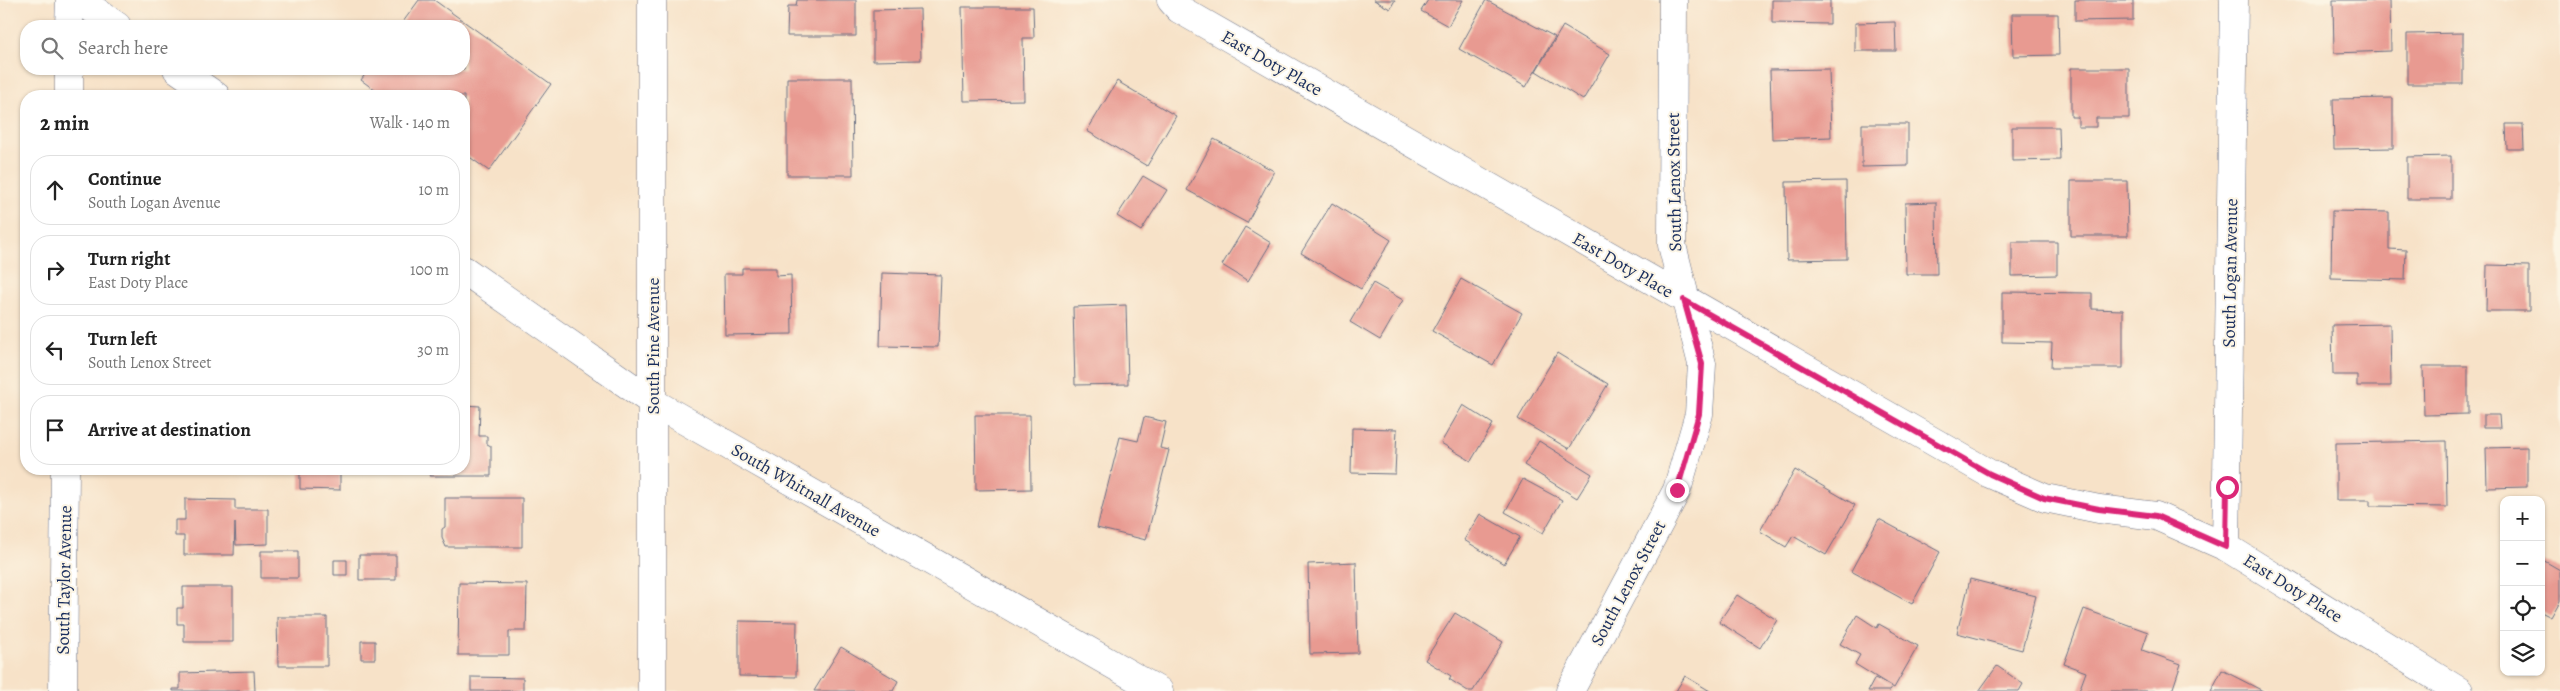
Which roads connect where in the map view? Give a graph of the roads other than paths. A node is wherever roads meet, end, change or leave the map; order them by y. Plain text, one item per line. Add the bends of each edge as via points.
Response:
1 (70, 0) edge
2 (80, 0) edge
3 (652, 0) edge
4 (1171, 0) edge
5 (1673, 0) edge
6 (2234, 0) edge
7 (69, 20) edge
8 (108, 20) edge
9 (69, 75) edge
10 (186, 75) edge
11 (69, 90) edge
12 (207, 90) edge
13 (470, 274) edge
14 (1684, 300) junction
15 (654, 403) junction
16 (65, 475) edge
17 (2226, 547) junction
18 (63, 691) edge
19 (652, 691) edge
20 (1159, 691) edge
21 (1570, 691) edge
22 (2459, 691) edge

1 - 7 street
2 - 8 street
3 - 15 street, South Pine Avenue
4 - 14 street, East Doty Place via 1179,10
5 - 14 street, South Lenox Street via 1672,245
6 - 17 street, South Logan Avenue
9 - 11 street
10 - 12 street
13 - 15 street, South Whitnall Avenue
14 - 17 street, East Doty Place via 1990,474 2044,498 2156,516
14 - 21 street, South Lenox Street via 1702,364 1699,414 1677,490
15 - 19 street, South Pine Avenue
15 - 20 street, South Whitnall Avenue
16 - 18 street, South Taylor Avenue
17 - 22 street, East Doty Place

